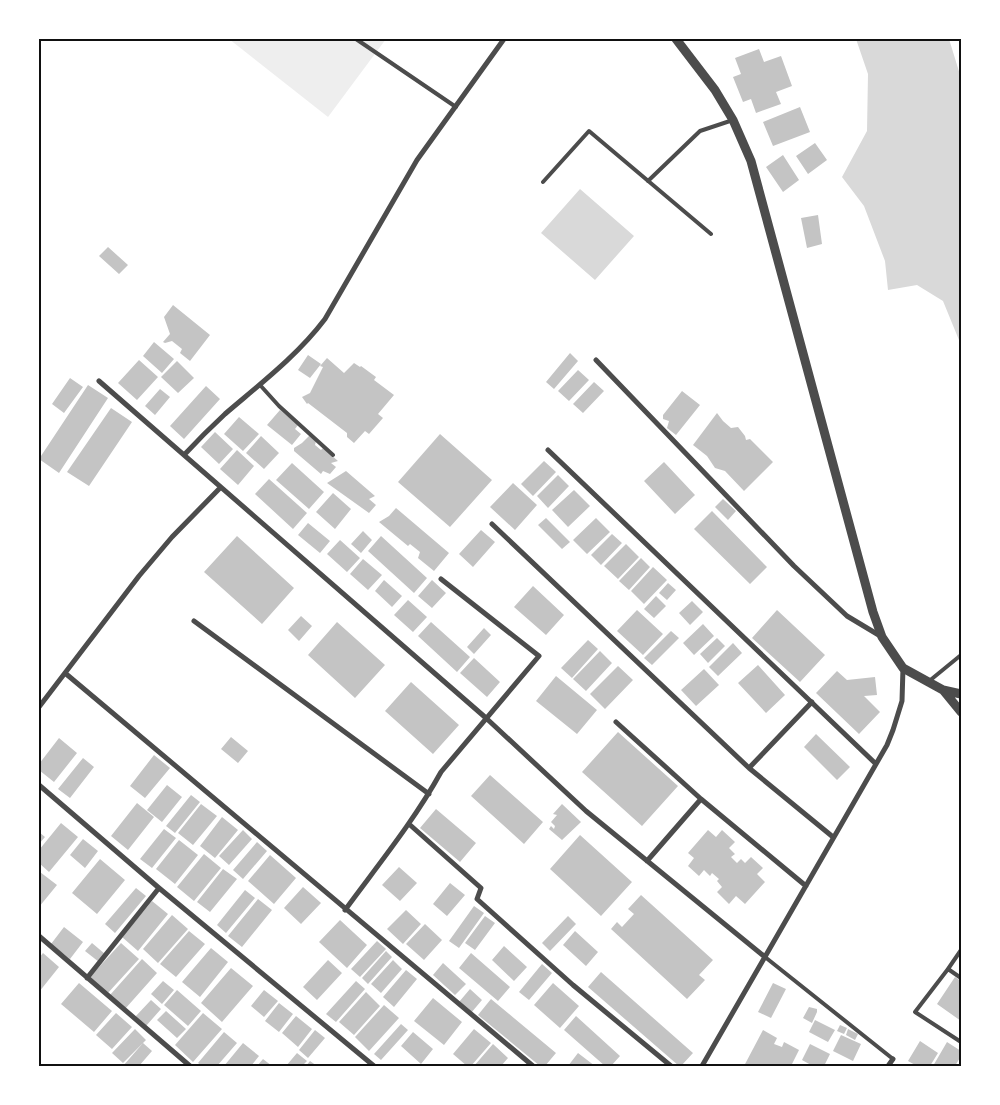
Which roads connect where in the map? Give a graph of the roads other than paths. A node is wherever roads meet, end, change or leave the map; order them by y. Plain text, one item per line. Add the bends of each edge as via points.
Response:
1 (356, 39) edge
2 (504, 39) edge
3 (676, 39) edge
4 (456, 106) junction
5 (733, 120) junction
6 (648, 181) junction
7 (543, 182) dead end
8 (711, 234) dead end
9 (596, 360) dead end
10 (99, 381) dead end
11 (260, 386) junction
12 (548, 450) dead end
13 (333, 454) dead end
14 (184, 455) junction
15 (220, 488) junction
16 (492, 524) dead end
17 (441, 579) dead end
18 (194, 621) dead end
19 (882, 636) junction
20 (961, 656) edge
21 (903, 668) junction
22 (65, 673) junction
23 (928, 682) junction
24 (943, 690) junction
25 (961, 694) edge
26 (812, 702) junction
27 (39, 707) edge
28 (961, 712) edge
29 (486, 718) junction
30 (616, 722) dead end
31 (876, 764) junction
32 (749, 768) junction
33 (39, 785) edge
34 (429, 794) junction
35 (702, 799) junction
36 (409, 824) junction
37 (833, 838) junction
38 (648, 861) junction
39 (806, 886) junction
40 (160, 888) junction
41 (345, 910) junction
42 (39, 936) edge
43 (961, 950) edge
44 (765, 957) junction
45 (948, 969) junction
46 (87, 978) junction
47 (961, 978) edge
48 (961, 1042) edge
49 (893, 1060) joint
50 (190, 1066) edge
51 (374, 1066) edge
52 (533, 1066) edge
53 (671, 1066) edge
54 (702, 1066) edge
55 (888, 1066) edge

1 - 4 lane
2 - 4 street
3 - 5 street via 715,90
4 - 11 street via 417,160 324,319 310,338
5 - 6 lane via 700,131
5 - 19 street via 751,161
6 - 7 lane via 589,131
6 - 8 lane
9 - 19 street via 794,566 847,616
10 - 14 street
11 - 13 lane
11 - 14 street via 224,415
12 - 26 street
14 - 15 street
15 - 22 street via 139,576
15 - 29 street
16 - 32 street
17 - 29 street via 539,656
18 - 34 street
19 - 21 street
20 - 23 lane
21 - 23 street
21 - 31 street via 902,702 893,730
22 - 27 street
22 - 41 street
23 - 24 street
24 - 25 street
24 - 28 street
26 - 31 street
26 - 32 street
29 - 34 street via 441,772
29 - 38 street via 586,811
30 - 35 street
31 - 37 street
32 - 37 street
33 - 40 street
34 - 36 street
35 - 38 street
35 - 39 street
36 - 41 street
36 - 53 street via 481,888 477,899 573,985
37 - 39 street
38 - 44 street
39 - 44 street
40 - 46 street
40 - 51 street
41 - 52 street
42 - 46 street
43 - 45 lane
44 - 49 lane
44 - 54 street
45 - 47 lane
45 - 48 lane via 915,1012
46 - 50 street
49 - 55 street

